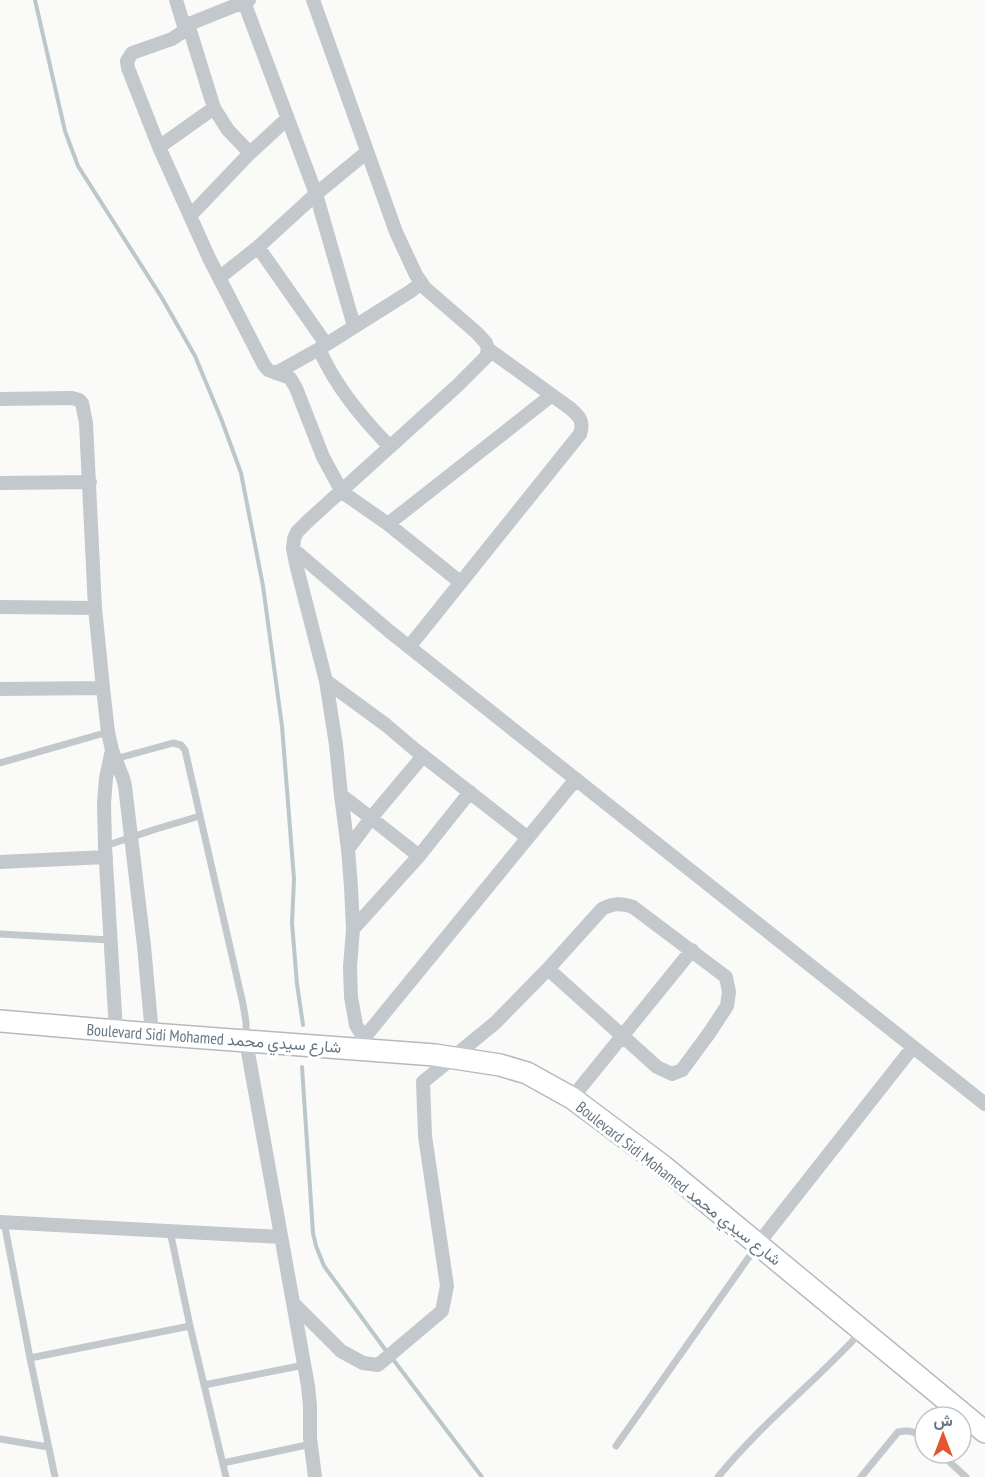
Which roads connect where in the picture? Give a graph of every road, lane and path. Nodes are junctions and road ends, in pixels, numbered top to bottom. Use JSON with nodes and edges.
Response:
{"nodes":[{"id":1,"x":176,"y":0,"type":"edge"},
{"id":2,"x":313,"y":0,"type":"edge"},
{"id":3,"x":247,"y":1,"type":"edge"},
{"id":4,"x":186,"y":25,"type":"junction"},
{"id":5,"x":214,"y":108,"type":"junction"},
{"id":6,"x":288,"y":118,"type":"junction"},
{"id":7,"x":159,"y":147,"type":"junction"},
{"id":8,"x":368,"y":152,"type":"junction"},
{"id":9,"x":250,"y":153,"type":"junction"},
{"id":10,"x":316,"y":194,"type":"junction"},
{"id":11,"x":190,"y":216,"type":"junction"},
{"id":12,"x":258,"y":247,"type":"junction"},
{"id":13,"x":219,"y":278,"type":"junction"},
{"id":14,"x":421,"y":283,"type":"junction"},
{"id":15,"x":354,"y":326,"type":"junction"},
{"id":16,"x":322,"y":346,"type":"junction"},
{"id":17,"x":488,"y":349,"type":"junction"},
{"id":18,"x":276,"y":373,"type":"junction"},
{"id":19,"x":552,"y":395,"type":"junction"},
{"id":20,"x":0,"y":399,"type":"edge"},
{"id":21,"x":390,"y":447,"type":"junction"},
{"id":22,"x":0,"y":483,"type":"edge"},
{"id":23,"x":90,"y":483,"type":"junction"},
{"id":24,"x":342,"y":492,"type":"junction"},
{"id":25,"x":388,"y":524,"type":"junction"},
{"id":26,"x":293,"y":549,"type":"junction"},
{"id":27,"x":460,"y":582,"type":"junction"},
{"id":28,"x":0,"y":607,"type":"edge"},
{"id":29,"x":96,"y":608,"type":"junction"},
{"id":30,"x":409,"y":647,"type":"junction"},
{"id":31,"x":326,"y":681,"type":"junction"},
{"id":32,"x":103,"y":688,"type":"junction"},
{"id":33,"x":0,"y":689,"type":"edge"},
{"id":34,"x":108,"y":732,"type":"junction"},
{"id":35,"x":112,"y":756,"type":"junction"},
{"id":36,"x":423,"y":756,"type":"junction"},
{"id":37,"x":0,"y":763,"type":"edge"},
{"id":38,"x":576,"y":779,"type":"junction"},
{"id":39,"x":470,"y":792,"type":"junction"},
{"id":40,"x":341,"y":795,"type":"junction"},
{"id":41,"x":200,"y":816,"type":"junction"},
{"id":42,"x":371,"y":818,"type":"junction"},
{"id":43,"x":131,"y":837,"type":"junction"},
{"id":44,"x":528,"y":838,"type":"junction"},
{"id":45,"x":348,"y":849,"type":"junction"},
{"id":46,"x":106,"y":852,"type":"junction"},
{"id":47,"x":419,"y":856,"type":"junction"},
{"id":48,"x":2,"y":860,"type":"edge"},
{"id":49,"x":353,"y":929,"type":"junction"},
{"id":50,"x":0,"y":934,"type":"edge"},
{"id":51,"x":110,"y":940,"type":"junction"},
{"id":52,"x":692,"y":950,"type":"junction"},
{"id":53,"x":549,"y":969,"type":"junction"},
{"id":54,"x":0,"y":1021,"type":"edge"},
{"id":55,"x":116,"y":1031,"type":"junction"},
{"id":56,"x":152,"y":1034,"type":"junction"},
{"id":57,"x":623,"y":1035,"type":"junction"},
{"id":58,"x":246,"y":1041,"type":"junction"},
{"id":59,"x":359,"y":1043,"type":"junction"},
{"id":60,"x":913,"y":1047,"type":"junction"},
{"id":61,"x":454,"y":1057,"type":"junction"},
{"id":62,"x":572,"y":1098,"type":"junction"},
{"id":63,"x":985,"y":1104,"type":"edge"},
{"id":64,"x":2,"y":1222,"type":"edge"},
{"id":65,"x":170,"y":1231,"type":"junction"},
{"id":66,"x":281,"y":1237,"type":"junction"},
{"id":67,"x":758,"y":1244,"type":"junction"},
{"id":68,"x":293,"y":1303,"type":"junction"},
{"id":69,"x":190,"y":1326,"type":"junction"},
{"id":70,"x":862,"y":1330,"type":"junction"},
{"id":71,"x":30,"y":1358,"type":"junction"},
{"id":72,"x":304,"y":1365,"type":"junction"},
{"id":73,"x":204,"y":1385,"type":"junction"},
{"id":74,"x":913,"y":1432,"type":"edge"},
{"id":75,"x":985,"y":1432,"type":"edge"},
{"id":76,"x":0,"y":1439,"type":"edge"},
{"id":77,"x":311,"y":1444,"type":"junction"},
{"id":78,"x":616,"y":1446,"type":"dead end"},
{"id":79,"x":48,"y":1447,"type":"junction"},
{"id":80,"x":223,"y":1463,"type":"junction"},
{"id":81,"x":953,"y":1465,"type":"edge"},
{"id":82,"x":55,"y":1477,"type":"edge"},
{"id":83,"x":226,"y":1477,"type":"edge"},
{"id":84,"x":315,"y":1477,"type":"edge"},
{"id":85,"x":718,"y":1477,"type":"edge"},
{"id":86,"x":861,"y":1477,"type":"edge"},
{"id":87,"x":966,"y":1477,"type":"edge"}],
"edges":[{"from":1,"to":4,"type":"street"},
{"from":2,"to":8,"type":"street"},
{"from":3,"to":4,"type":"street"},
{"from":3,"to":6,"type":"street"},
{"from":4,"to":5,"type":"street"},
{"from":4,"to":7,"type":"street"},
{"from":5,"to":7,"type":"street"},
{"from":5,"to":9,"type":"street"},
{"from":6,"to":9,"type":"street"},
{"from":6,"to":10,"type":"street"},
{"from":7,"to":11,"type":"street"},
{"from":8,"to":10,"type":"street"},
{"from":8,"to":14,"type":"street"},
{"from":9,"to":11,"type":"street"},
{"from":10,"to":12,"type":"street"},
{"from":10,"to":15,"type":"street"},
{"from":11,"to":13,"type":"street"},
{"from":12,"to":13,"type":"street"},
{"from":12,"to":16,"type":"street"},
{"from":13,"to":18,"type":"street"},
{"from":14,"to":15,"type":"street"},
{"from":14,"to":17,"type":"street"},
{"from":15,"to":16,"type":"street"},
{"from":16,"to":18,"type":"street"},
{"from":16,"to":21,"type":"street"},
{"from":17,"to":19,"type":"street"},
{"from":17,"to":21,"type":"street"},
{"from":18,"to":24,"type":"street"},
{"from":19,"to":25,"type":"street"},
{"from":19,"to":27,"type":"street"},
{"from":20,"to":23,"type":"street"},
{"from":21,"to":24,"type":"street"},
{"from":22,"to":23,"type":"street"},
{"from":23,"to":29,"type":"street"},
{"from":24,"to":25,"type":"street"},
{"from":24,"to":26,"type":"street"},
{"from":25,"to":27,"type":"street"},
{"from":26,"to":30,"type":"street"},
{"from":26,"to":31,"type":"street"},
{"from":27,"to":30,"type":"street"},
{"from":28,"to":29,"type":"street"},
{"from":29,"to":32,"type":"street"},
{"from":30,"to":38,"type":"street"},
{"from":31,"to":36,"type":"street"},
{"from":31,"to":40,"type":"street"},
{"from":32,"to":33,"type":"street"},
{"from":32,"to":34,"type":"street"},
{"from":34,"to":35,"type":"street"},
{"from":34,"to":37,"type":"lane"},
{"from":35,"to":41,"type":"lane"},
{"from":35,"to":43,"type":"street"},
{"from":35,"to":46,"type":"street"},
{"from":36,"to":39,"type":"street"},
{"from":36,"to":42,"type":"street"},
{"from":38,"to":44,"type":"street"},
{"from":38,"to":60,"type":"street"},
{"from":39,"to":44,"type":"street"},
{"from":39,"to":47,"type":"street"},
{"from":40,"to":42,"type":"street"},
{"from":40,"to":45,"type":"street"},
{"from":41,"to":43,"type":"lane"},
{"from":41,"to":58,"type":"lane"},
{"from":42,"to":45,"type":"street"},
{"from":42,"to":47,"type":"street"},
{"from":43,"to":46,"type":"lane"},
{"from":43,"to":56,"type":"street"},
{"from":44,"to":59,"type":"street"},
{"from":45,"to":49,"type":"street"},
{"from":46,"to":48,"type":"street"},
{"from":46,"to":51,"type":"street"},
{"from":47,"to":49,"type":"street"},
{"from":49,"to":59,"type":"street"},
{"from":50,"to":51,"type":"lane"},
{"from":51,"to":55,"type":"street"},
{"from":52,"to":53,"type":"street"},
{"from":52,"to":57,"type":"street"},
{"from":52,"to":57,"type":"street"},
{"from":53,"to":57,"type":"street"},
{"from":53,"to":61,"type":"street"},
{"from":54,"to":55,"type":"main road","name":"Boulevard Sidi Mohamed شارع سيدي محمد"},
{"from":55,"to":56,"type":"main road","name":"Boulevard Sidi Mohamed شارع سيدي محمد"},
{"from":56,"to":58,"type":"main road","name":"Boulevard Sidi Mohamed شارع سيدي محمد"},
{"from":57,"to":62,"type":"street"},
{"from":58,"to":59,"type":"main road","name":"Boulevard Sidi Mohamed شارع سيدي محمد"},
{"from":58,"to":66,"type":"street"},
{"from":59,"to":61,"type":"main road","name":"Boulevard Sidi Mohamed شارع سيدي محمد"},
{"from":60,"to":63,"type":"street"},
{"from":60,"to":67,"type":"street"},
{"from":61,"to":62,"type":"main road","name":"Boulevard Sidi Mohamed شارع سيدي محمد"},
{"from":61,"to":68,"type":"street"},
{"from":62,"to":67,"type":"main road","name":"Boulevard Sidi Mohamed شارع سيدي محمد"},
{"from":64,"to":65,"type":"street"},
{"from":64,"to":71,"type":"lane"},
{"from":65,"to":66,"type":"street"},
{"from":65,"to":69,"type":"lane"},
{"from":66,"to":68,"type":"street"},
{"from":67,"to":70,"type":"main road","name":"Boulevard Sidi Mohamed شارع سيدي محمد"},
{"from":67,"to":78,"type":"lane"},
{"from":68,"to":72,"type":"street"},
{"from":69,"to":71,"type":"lane"},
{"from":69,"to":73,"type":"lane"},
{"from":70,"to":75,"type":"main road","name":"Boulevard Sidi Mohamed شارع سيدي محمد"},
{"from":70,"to":85,"type":"lane"},
{"from":71,"to":79,"type":"lane"},
{"from":72,"to":73,"type":"lane"},
{"from":72,"to":77,"type":"street"},
{"from":73,"to":80,"type":"lane"},
{"from":74,"to":86,"type":"lane"},
{"from":76,"to":79,"type":"lane"},
{"from":77,"to":80,"type":"lane"},
{"from":77,"to":84,"type":"street"},
{"from":79,"to":82,"type":"lane"},
{"from":80,"to":83,"type":"lane"},
{"from":81,"to":87,"type":"lane"}]}
